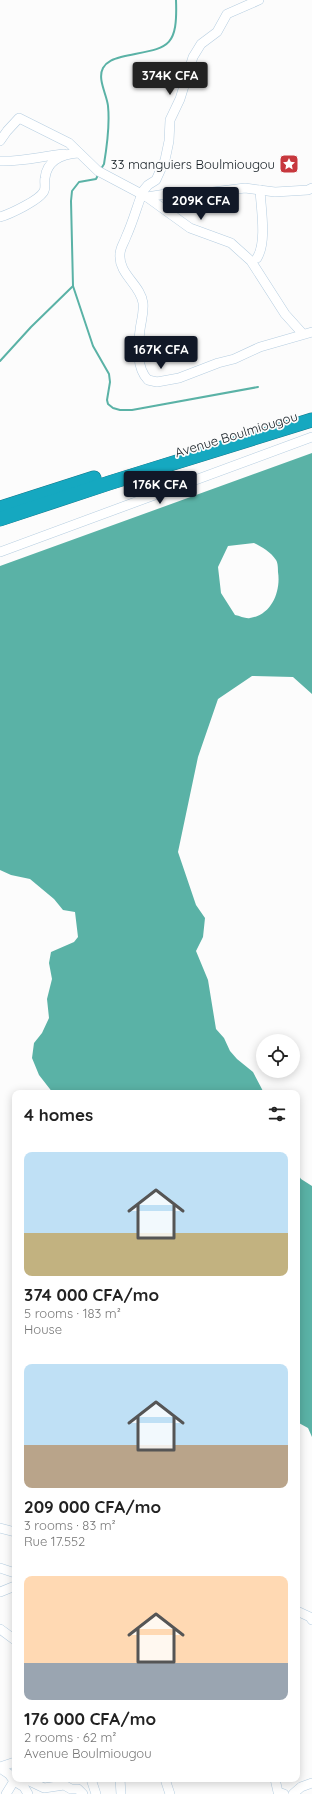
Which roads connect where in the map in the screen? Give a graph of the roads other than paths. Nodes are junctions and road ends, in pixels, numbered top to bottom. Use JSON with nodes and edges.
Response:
{"nodes":[{"id":1,"x":259,"y":0,"type":"edge"},
{"id":2,"x":0,"y":141,"type":"edge"},
{"id":3,"x":78,"y":153,"type":"junction"},
{"id":4,"x":65,"y":154,"type":"junction"},
{"id":5,"x":0,"y":161,"type":"edge"},
{"id":6,"x":312,"y":188,"type":"edge"},
{"id":7,"x":260,"y":190,"type":"junction"},
{"id":8,"x":145,"y":196,"type":"junction"},
{"id":9,"x":0,"y":217,"type":"edge"},
{"id":10,"x":255,"y":263,"type":"junction"},
{"id":11,"x":307,"y":333,"type":"edge"},
{"id":12,"x":312,"y":411,"type":"edge"},
{"id":13,"x":312,"y":420,"type":"edge"},
{"id":14,"x":312,"y":437,"type":"edge"},
{"id":15,"x":0,"y":508,"type":"edge"},
{"id":16,"x":0,"y":519,"type":"edge"},
{"id":17,"x":0,"y":552,"type":"edge"},
{"id":18,"x":0,"y":1528,"type":"edge"},
{"id":19,"x":12,"y":1531,"type":"edge"},
{"id":20,"x":0,"y":1568,"type":"edge"},
{"id":21,"x":12,"y":1572,"type":"edge"},
{"id":22,"x":12,"y":1587,"type":"edge"},
{"id":23,"x":0,"y":1592,"type":"edge"},
{"id":24,"x":300,"y":1612,"type":"edge"},
{"id":25,"x":312,"y":1620,"type":"edge"},
{"id":26,"x":0,"y":1629,"type":"edge"},
{"id":27,"x":12,"y":1638,"type":"edge"},
{"id":28,"x":12,"y":1764,"type":"edge"},
{"id":29,"x":0,"y":1768,"type":"edge"},
{"id":30,"x":31,"y":1782,"type":"edge"},
{"id":31,"x":56,"y":1782,"type":"edge"},
{"id":32,"x":92,"y":1782,"type":"edge"},
{"id":33,"x":120,"y":1782,"type":"edge"},
{"id":34,"x":166,"y":1782,"type":"edge"},
{"id":35,"x":276,"y":1782,"type":"edge"},
{"id":36,"x":312,"y":1783,"type":"edge"},
{"id":37,"x":12,"y":1785,"type":"edge"},
{"id":38,"x":169,"y":1793,"type":"edge"},
{"id":39,"x":28,"y":1794,"type":"edge"},
{"id":40,"x":83,"y":1794,"type":"edge"},
{"id":41,"x":96,"y":1794,"type":"edge"},
{"id":42,"x":121,"y":1794,"type":"edge"},
{"id":43,"x":284,"y":1794,"type":"edge"},
{"id":44,"x":293,"y":1794,"type":"edge"}],
"edges":[{"from":1,"to":8,"type":"street"},
{"from":2,"to":3,"type":"street"},
{"from":3,"to":4,"type":"street"},
{"from":3,"to":8,"type":"street"},
{"from":4,"to":5,"type":"street"},
{"from":4,"to":9,"type":"street"},
{"from":6,"to":7,"type":"street"},
{"from":7,"to":8,"type":"street"},
{"from":7,"to":10,"type":"street"},
{"from":8,"to":10,"type":"street"},
{"from":8,"to":11,"type":"street"},
{"from":10,"to":11,"type":"street"},
{"from":12,"to":15,"type":"highway","name":"Avenue Boulmiougou"},
{"from":13,"to":16,"type":"highway","name":"Avenue Boulmiougou"},
{"from":14,"to":17,"type":"street"},
{"from":18,"to":19,"type":"street"},
{"from":20,"to":21,"type":"street"},
{"from":22,"to":23,"type":"street"},
{"from":24,"to":25,"type":"street"},
{"from":26,"to":27,"type":"street"},
{"from":28,"to":29,"type":"street"},
{"from":29,"to":37,"type":"street"},
{"from":30,"to":31,"type":"street"},
{"from":31,"to":40,"type":"street"},
{"from":32,"to":41,"type":"street"},
{"from":33,"to":42,"type":"street"},
{"from":34,"to":38,"type":"street"},
{"from":35,"to":43,"type":"street"},
{"from":36,"to":44,"type":"street"},
{"from":37,"to":39,"type":"street"}]}
